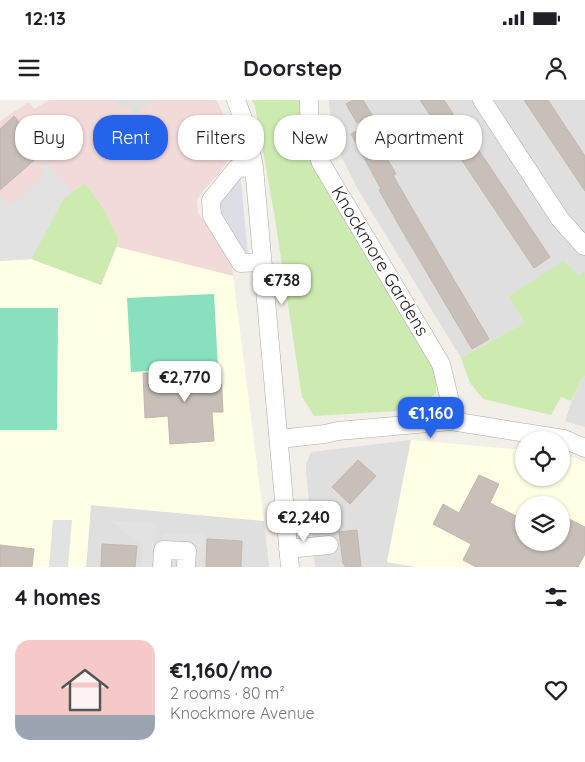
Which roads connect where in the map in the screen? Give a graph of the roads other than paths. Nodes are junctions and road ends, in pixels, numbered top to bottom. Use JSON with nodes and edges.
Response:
{"nodes":[{"id":1,"x":236,"y":100,"type":"edge"},
{"id":2,"x":309,"y":100,"type":"edge"},
{"id":3,"x":482,"y":100,"type":"edge"},
{"id":4,"x":254,"y":166,"type":"junction"},
{"id":5,"x":584,"y":246,"type":"dead end"},
{"id":6,"x":262,"y":262,"type":"junction"},
{"id":7,"x":451,"y":421,"type":"junction"},
{"id":8,"x":278,"y":439,"type":"junction"},
{"id":9,"x":585,"y":448,"type":"edge"},
{"id":10,"x":329,"y":545,"type":"dead end"},
{"id":11,"x":288,"y":548,"type":"junction"},
{"id":12,"x":162,"y":567,"type":"edge"},
{"id":13,"x":186,"y":567,"type":"edge"},
{"id":14,"x":290,"y":567,"type":"edge"}],
"edges":[{"from":1,"to":4,"type":"street"},
{"from":2,"to":7,"type":"street","name":"Knockmore Gardens"},
{"from":3,"to":5,"type":"street"},
{"from":4,"to":6,"type":"street"},
{"from":4,"to":6,"type":"street"},
{"from":6,"to":8,"type":"street"},
{"from":7,"to":8,"type":"street"},
{"from":7,"to":9,"type":"street"},
{"from":8,"to":11,"type":"street"},
{"from":10,"to":11,"type":"street"},
{"from":11,"to":14,"type":"street"},
{"from":12,"to":13,"type":"street"}]}
